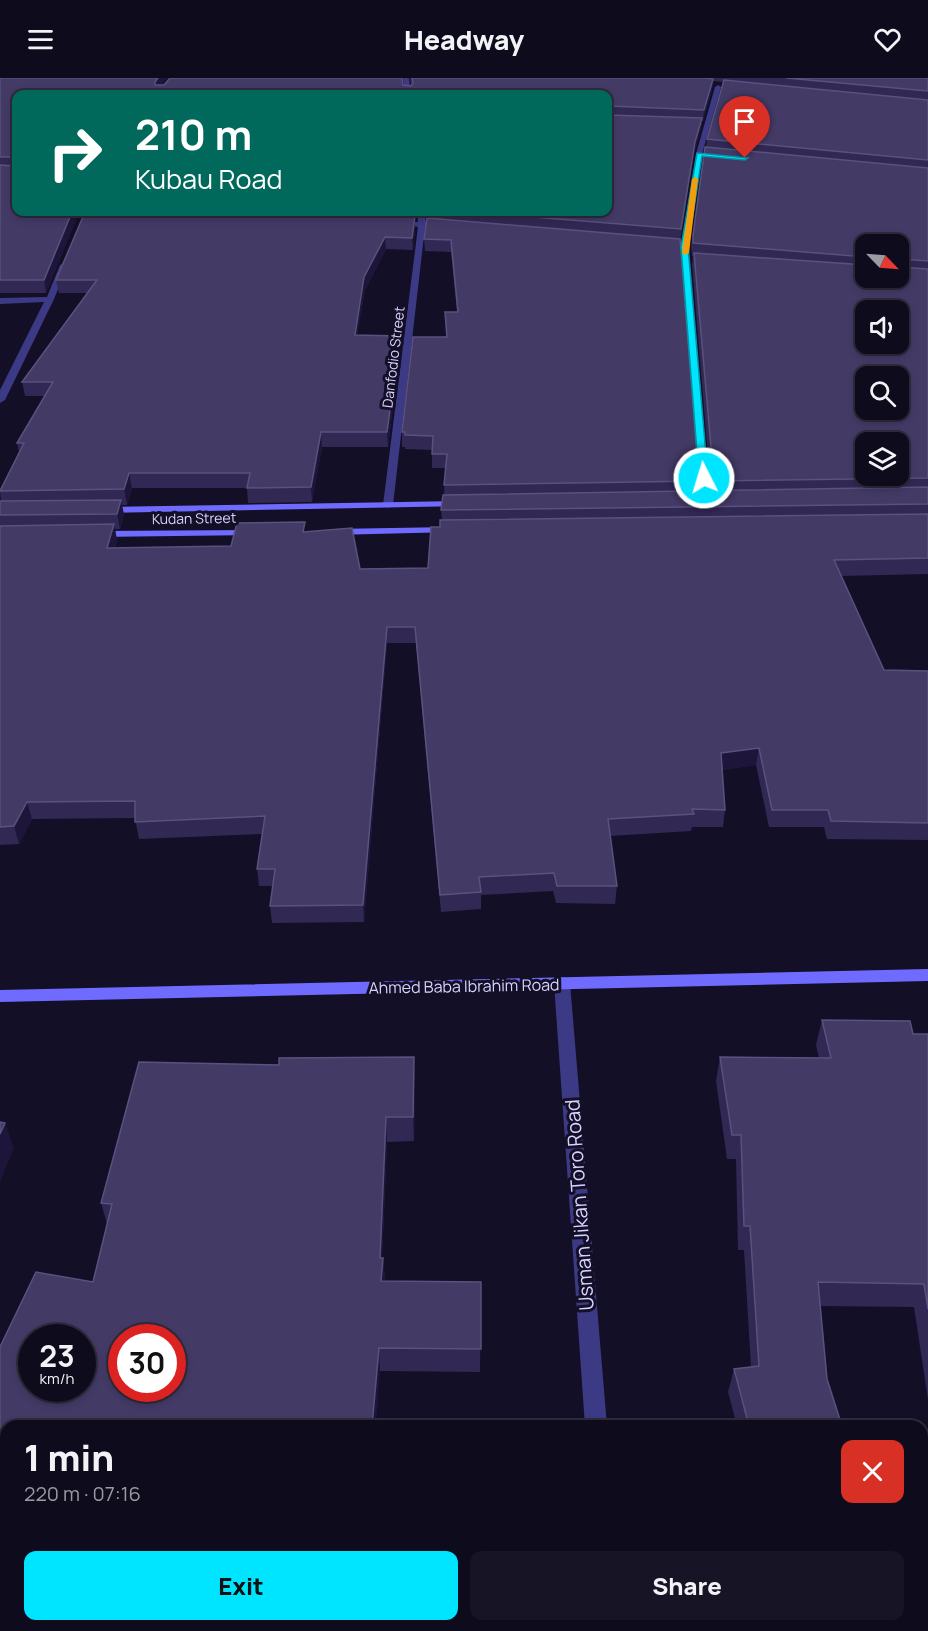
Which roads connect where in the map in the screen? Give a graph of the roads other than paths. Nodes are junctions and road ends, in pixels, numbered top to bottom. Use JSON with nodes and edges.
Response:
{"nodes":[{"id":1,"x":706,"y":86,"type":"edge"},
{"id":2,"x":718,"y":87,"type":"junction"},
{"id":3,"x":730,"y":88,"type":"edge"},
{"id":4,"x":696,"y":124,"type":"edge"},
{"id":5,"x":708,"y":125,"type":"junction"},
{"id":6,"x":699,"y":154,"type":"junction"},
{"id":7,"x":710,"y":155,"type":"edge"},
{"id":8,"x":421,"y":216,"type":"edge"},
{"id":9,"x":387,"y":222,"type":"edge"},
{"id":10,"x":422,"y":224,"type":"junction"},
{"id":11,"x":458,"y":227,"type":"edge"},
{"id":12,"x":673,"y":246,"type":"edge"},
{"id":13,"x":685,"y":247,"type":"junction"},
{"id":14,"x":68,"y":255,"type":"edge"},
{"id":15,"x":685,"y":260,"type":"junction"},
{"id":16,"x":697,"y":261,"type":"edge"},
{"id":17,"x":50,"y":299,"type":"junction"},
{"id":18,"x":0,"y":302,"type":"edge"},
{"id":19,"x":0,"y":400,"type":"edge"},
{"id":20,"x":705,"y":500,"type":"edge"},
{"id":21,"x":471,"y":504,"type":"edge"},
{"id":22,"x":388,"y":505,"type":"junction"},
{"id":23,"x":94,"y":510,"type":"edge"},
{"id":24,"x":464,"y":530,"type":"edge"},
{"id":25,"x":321,"y":532,"type":"edge"},
{"id":26,"x":262,"y":533,"type":"edge"},
{"id":27,"x":83,"y":535,"type":"edge"},
{"id":28,"x":928,"y":975,"type":"edge"},
{"id":29,"x":562,"y":983,"type":"junction"},
{"id":30,"x":0,"y":996,"type":"edge"},
{"id":31,"x":596,"y":1420,"type":"edge"}],
"edges":[{"from":1,"to":2,"type":"street"},
{"from":2,"to":3,"type":"street"},
{"from":2,"to":5,"type":"street"},
{"from":4,"to":5,"type":"street"},
{"from":5,"to":6,"type":"street"},
{"from":6,"to":7,"type":"street"},
{"from":6,"to":13,"type":"street"},
{"from":8,"to":10,"type":"street","name":"Danfodio Street"},
{"from":9,"to":10,"type":"street"},
{"from":10,"to":11,"type":"street"},
{"from":10,"to":22,"type":"street","name":"Danfodio Street"},
{"from":12,"to":13,"type":"street"},
{"from":13,"to":15,"type":"street"},
{"from":14,"to":17,"type":"street"},
{"from":15,"to":16,"type":"street"},
{"from":15,"to":20,"type":"street"},
{"from":17,"to":18,"type":"street"},
{"from":17,"to":19,"type":"street"},
{"from":21,"to":22,"type":"street"},
{"from":22,"to":23,"type":"street"},
{"from":24,"to":25,"type":"street"},
{"from":26,"to":27,"type":"street","name":"Kudan Street"},
{"from":28,"to":29,"type":"street","name":"Ahmed Baba Ibrahim Road"},
{"from":29,"to":30,"type":"street","name":"Ahmed Baba Ibrahim Road"},
{"from":29,"to":31,"type":"street","name":"Usman Jikan Toro Road"}]}
